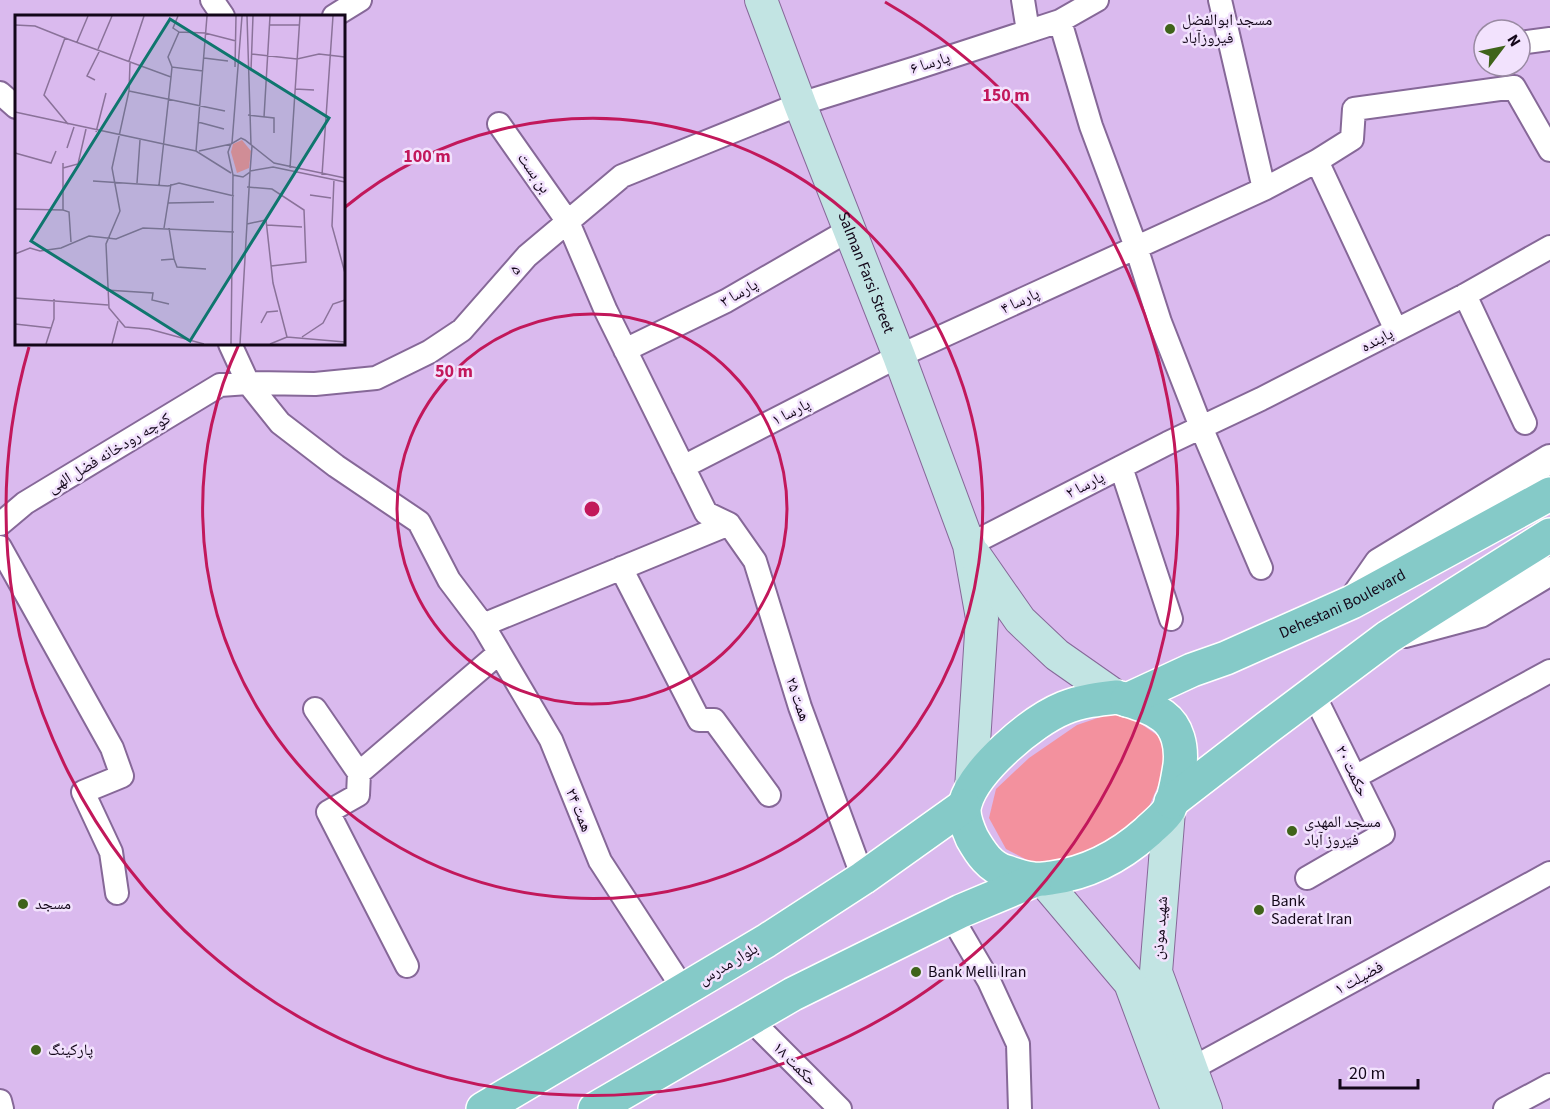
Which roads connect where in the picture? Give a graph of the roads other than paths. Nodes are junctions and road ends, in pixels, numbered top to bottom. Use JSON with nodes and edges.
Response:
{"nodes":[{"id":1,"x":212,"y":0,"type":"edge"},
{"id":2,"x":360,"y":0,"type":"edge"},
{"id":3,"x":761,"y":0,"type":"edge"},
{"id":4,"x":1023,"y":0,"type":"edge"},
{"id":5,"x":1097,"y":0,"type":"edge"},
{"id":6,"x":1220,"y":0,"type":"edge"},
{"id":7,"x":222,"y":15,"type":"edge"},
{"id":8,"x":336,"y":15,"type":"edge"},
{"id":9,"x":1060,"y":21,"type":"junction"},
{"id":10,"x":1028,"y":31,"type":"junction"},
{"id":11,"x":1550,"y":39,"type":"edge"},
{"id":12,"x":1532,"y":41,"type":"edge"},
{"id":13,"x":1509,"y":78,"type":"edge"},
{"id":14,"x":1514,"y":78,"type":"edge"},
{"id":15,"x":0,"y":93,"type":"edge"},
{"id":16,"x":800,"y":104,"type":"junction"},
{"id":17,"x":15,"y":106,"type":"edge"},
{"id":18,"x":499,"y":124,"type":"dead end"},
{"id":19,"x":1550,"y":150,"type":"edge"},
{"id":20,"x":1317,"y":161,"type":"junction"},
{"id":21,"x":1264,"y":189,"type":"junction"},
{"id":22,"x":568,"y":222,"type":"junction"},
{"id":23,"x":849,"y":230,"type":"junction"},
{"id":24,"x":1138,"y":246,"type":"junction"},
{"id":25,"x":1550,"y":247,"type":"edge"},
{"id":26,"x":1465,"y":295,"type":"junction"},
{"id":27,"x":1396,"y":330,"type":"junction"},
{"id":28,"x":230,"y":345,"type":"edge"},
{"id":29,"x":625,"y":350,"type":"junction"},
{"id":30,"x":899,"y":356,"type":"junction"},
{"id":31,"x":248,"y":383,"type":"junction"},
{"id":32,"x":220,"y":385,"type":"joint"},
{"id":33,"x":1525,"y":423,"type":"dead end"},
{"id":34,"x":1201,"y":427,"type":"junction"},
{"id":35,"x":1550,"y":459,"type":"edge"},
{"id":36,"x":683,"y":467,"type":"junction"},
{"id":37,"x":1121,"y":467,"type":"junction"},
{"id":38,"x":1550,"y":494,"type":"edge"},
{"id":39,"x":0,"y":524,"type":"edge"},
{"id":40,"x":729,"y":524,"type":"junction"},
{"id":41,"x":1550,"y":535,"type":"edge"},
{"id":42,"x":969,"y":545,"type":"junction"},
{"id":43,"x":0,"y":547,"type":"edge"},
{"id":44,"x":621,"y":568,"type":"junction"},
{"id":45,"x":1261,"y":568,"type":"dead end"},
{"id":46,"x":1550,"y":571,"type":"edge"},
{"id":47,"x":1352,"y":602,"type":"junction"},
{"id":48,"x":1171,"y":619,"type":"dead end"},
{"id":49,"x":483,"y":625,"type":"junction"},
{"id":50,"x":1388,"y":637,"type":"junction"},
{"id":51,"x":499,"y":653,"type":"junction"},
{"id":52,"x":1550,"y":671,"type":"edge"},
{"id":53,"x":1313,"y":693,"type":"junction"},
{"id":54,"x":1122,"y":699,"type":"junction"},
{"id":55,"x":315,"y":709,"type":"dead end"},
{"id":56,"x":359,"y":773,"type":"junction"},
{"id":57,"x":1354,"y":777,"type":"junction"},
{"id":58,"x":769,"y":795,"type":"dead end"},
{"id":59,"x":967,"y":797,"type":"junction"},
{"id":60,"x":1170,"y":806,"type":"junction"},
{"id":61,"x":1550,"y":873,"type":"edge"},
{"id":62,"x":863,"y":878,"type":"junction"},
{"id":63,"x":1307,"y":878,"type":"dead end"},
{"id":64,"x":1039,"y":879,"type":"junction"},
{"id":65,"x":117,"y":893,"type":"dead end"},
{"id":66,"x":951,"y":916,"type":"junction"},
{"id":67,"x":407,"y":966,"type":"dead end"},
{"id":68,"x":684,"y":990,"type":"junction"},
{"id":69,"x":750,"y":1019,"type":"junction"},
{"id":70,"x":1178,"y":1073,"type":"junction"},
{"id":71,"x":1550,"y":1085,"type":"edge"},
{"id":72,"x":0,"y":1101,"type":"edge"},
{"id":73,"x":2,"y":1109,"type":"edge"},
{"id":74,"x":483,"y":1109,"type":"edge"},
{"id":75,"x":596,"y":1109,"type":"edge"},
{"id":76,"x":840,"y":1109,"type":"edge"},
{"id":77,"x":1020,"y":1109,"type":"edge"},
{"id":78,"x":1177,"y":1109,"type":"edge"},
{"id":79,"x":1206,"y":1109,"type":"edge"},
{"id":80,"x":1505,"y":1109,"type":"edge"}],
"edges":[{"from":1,"to":7,"type":"street"},
{"from":2,"to":8,"type":"street"},
{"from":3,"to":16,"type":"main road","name":"Salman Farsi Street"},
{"from":4,"to":10,"type":"street"},
{"from":5,"to":9,"type":"street","name":"پارسا ۶"},
{"from":6,"to":21,"type":"street"},
{"from":9,"to":10,"type":"street","name":"پارسا ۶"},
{"from":9,"to":24,"type":"street"},
{"from":10,"to":16,"type":"street","name":"پارسا ۶"},
{"from":11,"to":12,"type":"street"},
{"from":13,"to":20,"type":"street","name":"پارسا ۴"},
{"from":14,"to":19,"type":"street"},
{"from":15,"to":17,"type":"street"},
{"from":16,"to":22,"type":"street","name":"۵"},
{"from":16,"to":23,"type":"main road","name":"Salman Farsi Street"},
{"from":18,"to":22,"type":"street","name":"بن بست"},
{"from":20,"to":21,"type":"street","name":"پارسا ۴"},
{"from":20,"to":27,"type":"street"},
{"from":21,"to":24,"type":"street","name":"پارسا ۴"},
{"from":22,"to":29,"type":"street","name":"بن بست"},
{"from":22,"to":31,"type":"street","name":"۵"},
{"from":23,"to":29,"type":"street","name":"پارسا ۳"},
{"from":23,"to":30,"type":"main road","name":"Salman Farsi Street"},
{"from":24,"to":30,"type":"street","name":"پارسا ۴"},
{"from":24,"to":34,"type":"street"},
{"from":25,"to":26,"type":"street","name":"پاینده"},
{"from":26,"to":27,"type":"street","name":"پاینده"},
{"from":26,"to":33,"type":"street"},
{"from":27,"to":34,"type":"street","name":"پاینده"},
{"from":28,"to":31,"type":"street","name":"همت ۲۴"},
{"from":29,"to":36,"type":"street","name":"بن بست"},
{"from":30,"to":36,"type":"street","name":"پارسا ۱"},
{"from":30,"to":42,"type":"main road","name":"Salman Farsi Street"},
{"from":31,"to":32,"type":"street","name":"۵"},
{"from":31,"to":49,"type":"street","name":"همت ۲۴"},
{"from":32,"to":39,"type":"street","name":"کوچه رودخانه فضل الهی"},
{"from":34,"to":37,"type":"street","name":"پارسا ۲"},
{"from":34,"to":45,"type":"street"},
{"from":35,"to":47,"type":"street"},
{"from":36,"to":40,"type":"street","name":"بن بست"},
{"from":37,"to":42,"type":"street","name":"پارسا ۲"},
{"from":37,"to":48,"type":"street"},
{"from":38,"to":47,"type":"main road","name":"Dehestani Boulevard"},
{"from":40,"to":44,"type":"street"},
{"from":40,"to":62,"type":"street","name":"همت ۲۵"},
{"from":41,"to":50,"type":"main road"},
{"from":42,"to":54,"type":"main road","name":"Salman Farsi Street"},
{"from":42,"to":59,"type":"main road","name":"Salman Farsi Street"},
{"from":43,"to":65,"type":"street"},
{"from":44,"to":49,"type":"street"},
{"from":44,"to":58,"type":"street"},
{"from":46,"to":50,"type":"street"},
{"from":47,"to":54,"type":"main road","name":"Dehestani Boulevard"},
{"from":49,"to":51,"type":"street","name":"همت ۲۴"},
{"from":50,"to":53,"type":"main road"},
{"from":51,"to":56,"type":"street"},
{"from":51,"to":68,"type":"street","name":"همت ۲۴"},
{"from":52,"to":57,"type":"street"},
{"from":53,"to":57,"type":"street","name":"حکمت ۲۰"},
{"from":53,"to":60,"type":"main road"},
{"from":54,"to":59,"type":"main road"},
{"from":54,"to":60,"type":"main road"},
{"from":55,"to":56,"type":"street"},
{"from":56,"to":67,"type":"street"},
{"from":57,"to":63,"type":"street","name":"حکمت ۲۰"},
{"from":59,"to":62,"type":"main road","name":"بلوار مدرس"},
{"from":59,"to":64,"type":"main road"},
{"from":60,"to":64,"type":"main road"},
{"from":60,"to":70,"type":"main road","name":"شهید موذن"},
{"from":61,"to":70,"type":"street","name":"فضیلت ۱"},
{"from":62,"to":68,"type":"main road","name":"بلوار مدرس"},
{"from":64,"to":66,"type":"main road"},
{"from":64,"to":70,"type":"main road","name":"شهید موذن"},
{"from":66,"to":69,"type":"main road"},
{"from":66,"to":77,"type":"street"},
{"from":68,"to":74,"type":"main road","name":"بلوار مدرس"},
{"from":69,"to":75,"type":"main road"},
{"from":69,"to":76,"type":"street","name":"حکمت ۱۸"},
{"from":70,"to":78,"type":"main road","name":"شهید موذن"},
{"from":70,"to":79,"type":"main road","name":"شهید موذن"},
{"from":71,"to":80,"type":"street"},
{"from":72,"to":73,"type":"street"}]}
